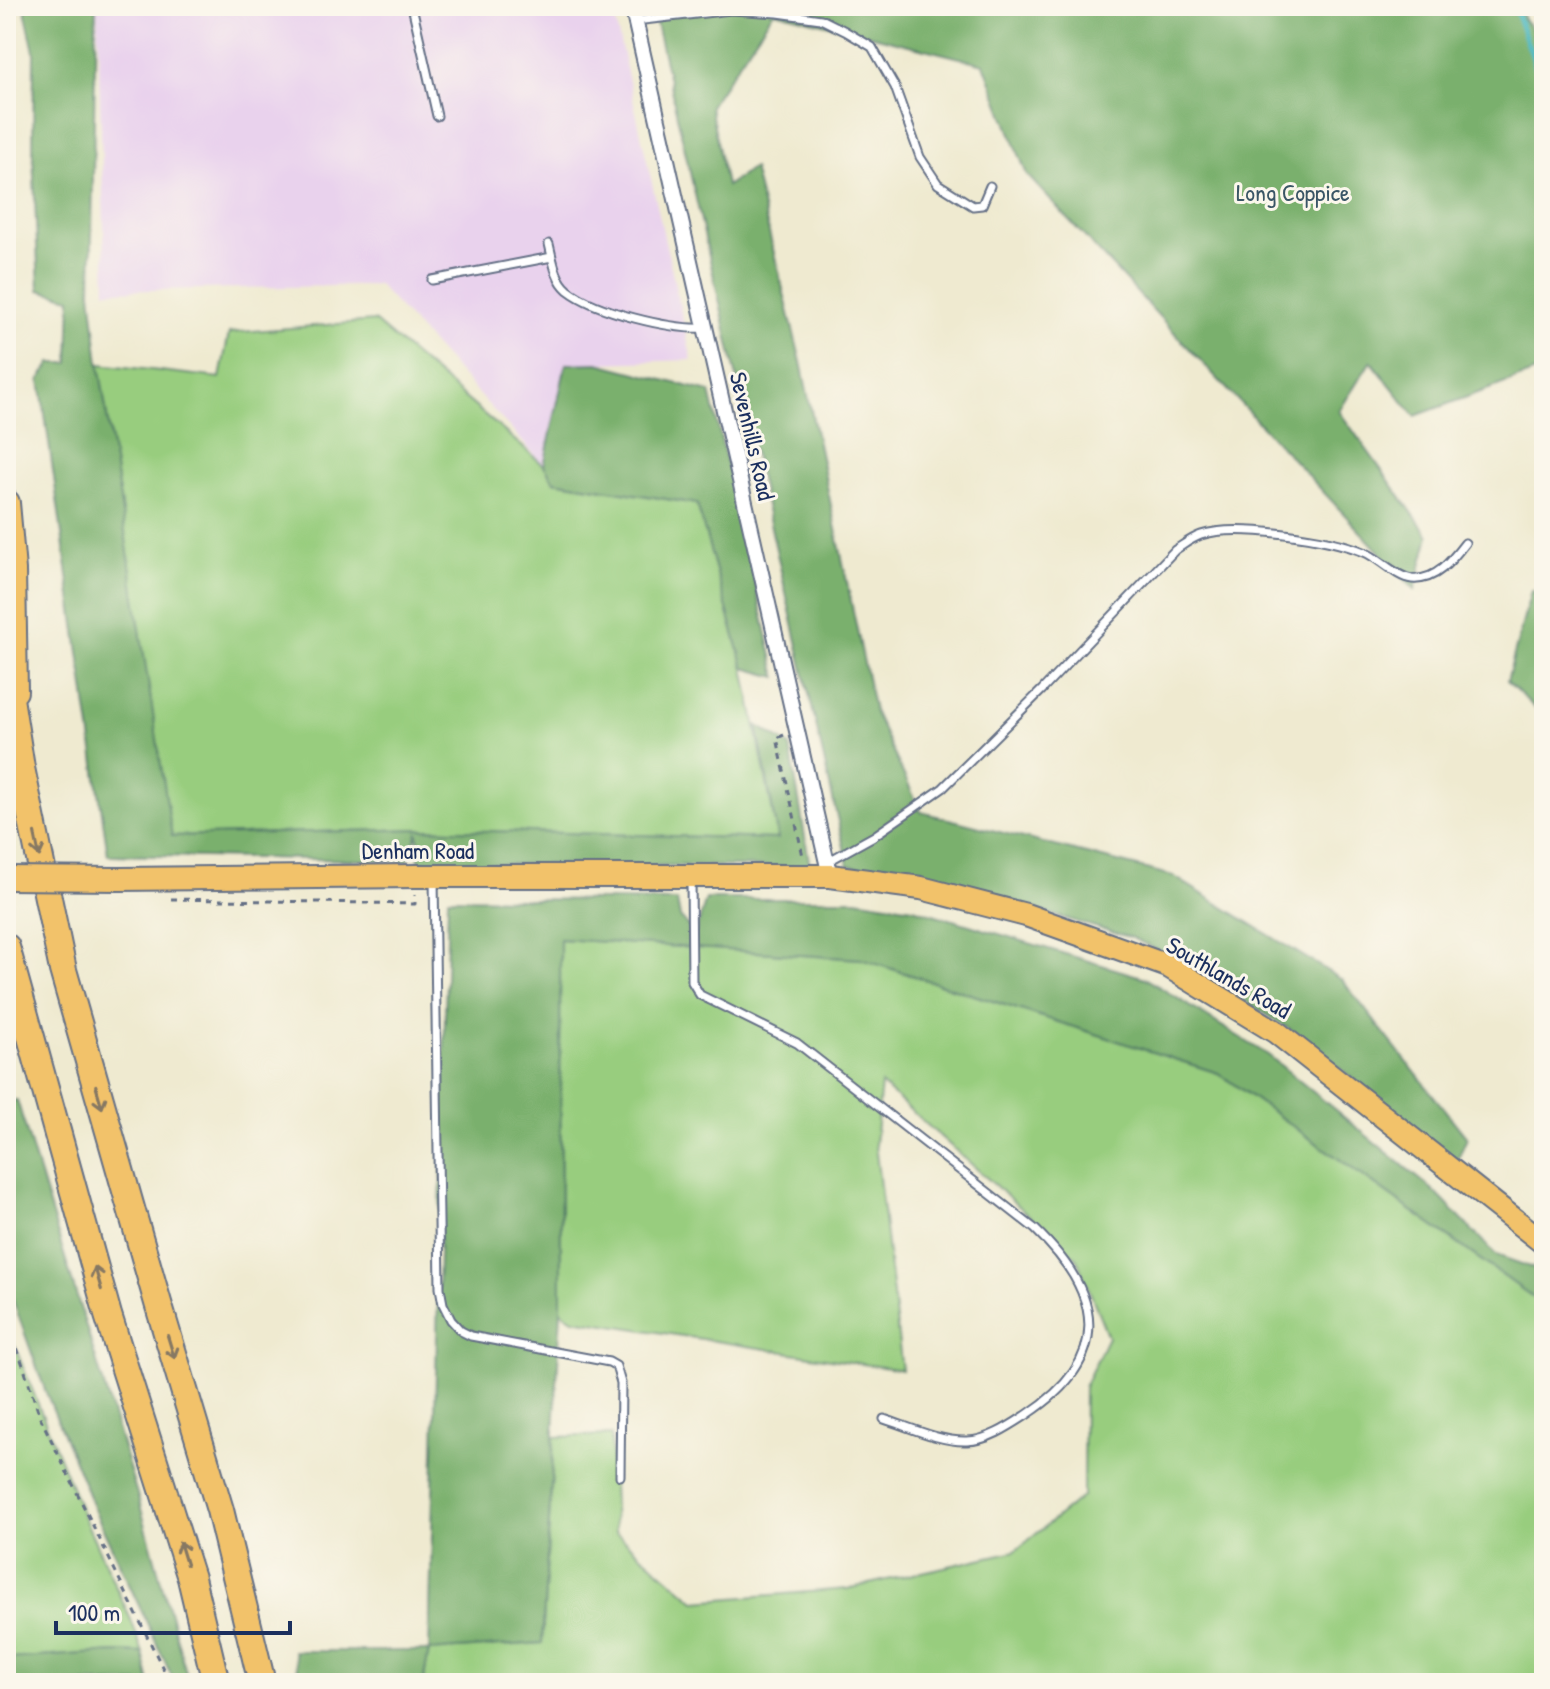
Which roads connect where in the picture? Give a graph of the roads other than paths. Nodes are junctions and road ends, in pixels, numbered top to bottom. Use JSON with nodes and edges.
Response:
{"nodes":[{"id":1,"x":412,"y":6,"type":"edge"},
{"id":2,"x":634,"y":13,"type":"edge"},
{"id":3,"x":437,"y":116,"type":"dead end"},
{"id":4,"x":990,"y":186,"type":"dead end"},
{"id":5,"x":549,"y":244,"type":"dead end"},
{"id":6,"x":552,"y":257,"type":"junction"},
{"id":7,"x":432,"y":280,"type":"dead end"},
{"id":8,"x":706,"y":328,"type":"junction"},
{"id":9,"x":6,"y":503,"type":"edge"},
{"id":10,"x":1465,"y":543,"type":"dead end"},
{"id":11,"x":6,"y":673,"type":"edge"},
{"id":12,"x":15,"y":734,"type":"junction"},
{"id":13,"x":828,"y":869,"type":"junction"},
{"id":14,"x":434,"y":876,"type":"junction"},
{"id":15,"x":691,"y":877,"type":"junction"},
{"id":16,"x":6,"y":878,"type":"edge"},
{"id":17,"x":6,"y":947,"type":"edge"},
{"id":18,"x":1544,"y":1243,"type":"edge"},
{"id":19,"x":884,"y":1419,"type":"dead end"},
{"id":20,"x":620,"y":1476,"type":"dead end"},
{"id":21,"x":216,"y":1683,"type":"edge"},
{"id":22,"x":262,"y":1683,"type":"edge"}],
"edges":[{"from":1,"to":3,"type":"lane"},
{"from":2,"to":4,"type":"lane"},
{"from":2,"to":8,"type":"street","name":"Sevenhills Road"},
{"from":5,"to":6,"type":"lane"},
{"from":6,"to":7,"type":"lane"},
{"from":6,"to":8,"type":"lane"},
{"from":8,"to":13,"type":"street","name":"Sevenhills Road"},
{"from":9,"to":12,"type":"highway"},
{"from":10,"to":13,"type":"lane"},
{"from":11,"to":12,"type":"highway"},
{"from":12,"to":22,"type":"highway","one_way":true},
{"from":13,"to":15,"type":"main road","name":"Denham Road"},
{"from":13,"to":18,"type":"main road","name":"Southlands Road"},
{"from":14,"to":15,"type":"main road","name":"Denham Road"},
{"from":14,"to":16,"type":"main road","name":"Denham Road","bridge":true},
{"from":14,"to":20,"type":"lane"},
{"from":15,"to":19,"type":"lane"},
{"from":21,"to":17,"type":"highway","one_way":true}]}
